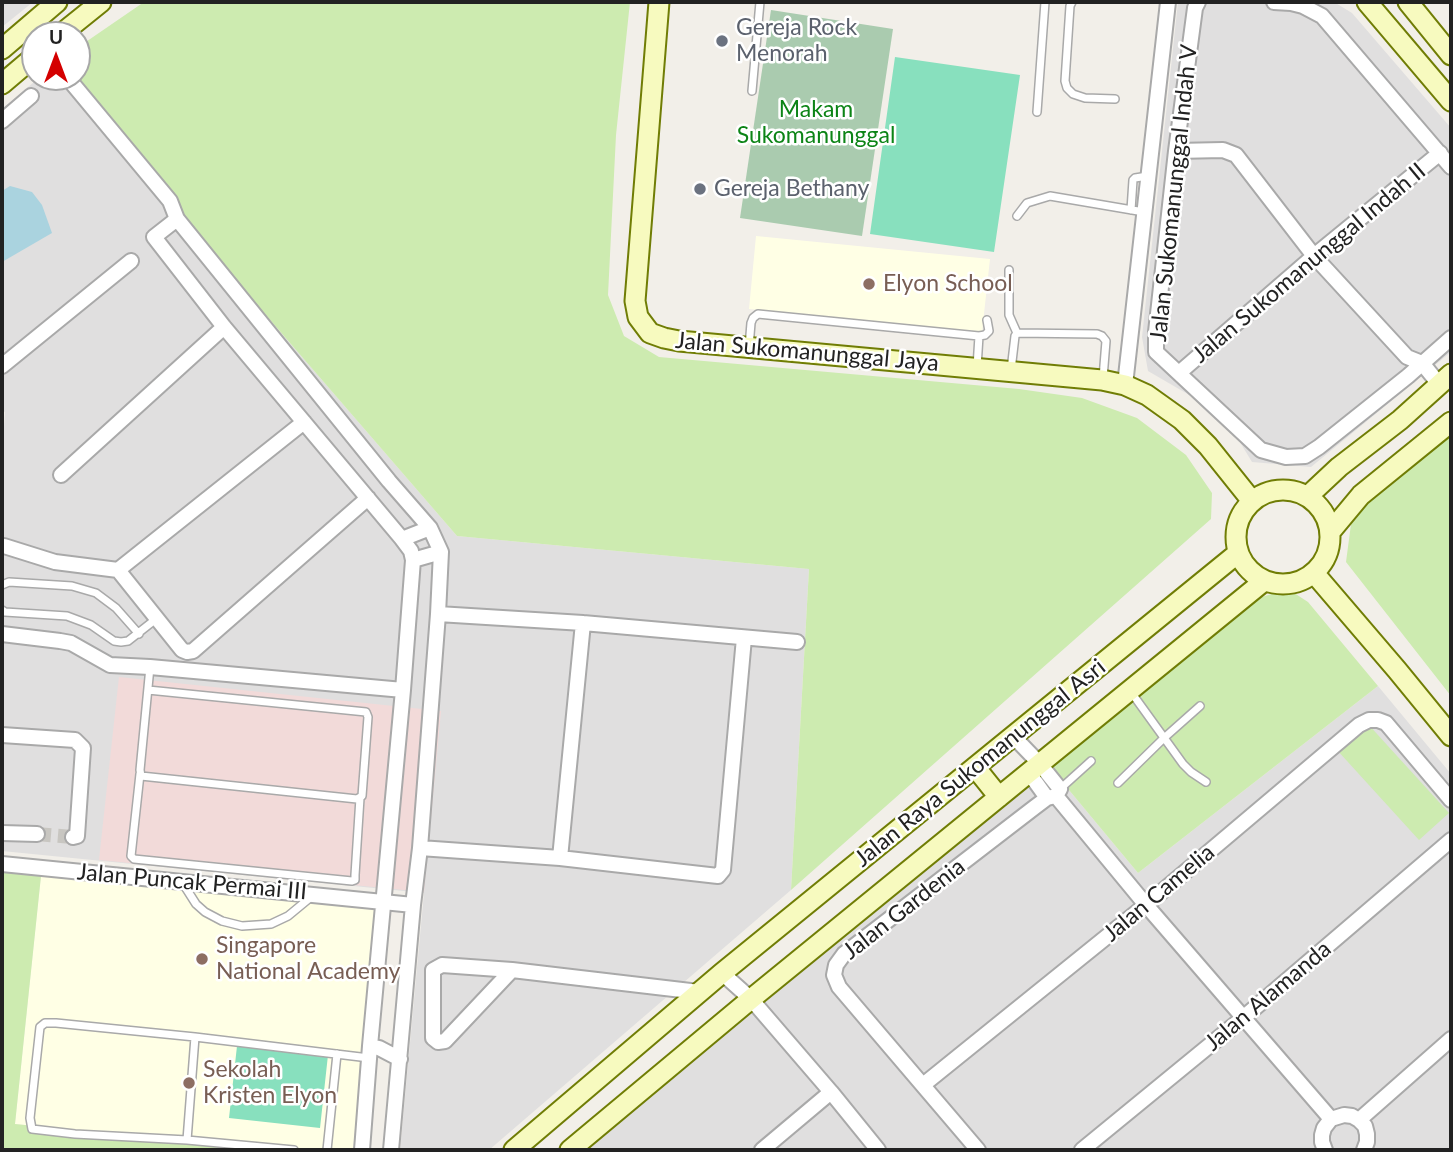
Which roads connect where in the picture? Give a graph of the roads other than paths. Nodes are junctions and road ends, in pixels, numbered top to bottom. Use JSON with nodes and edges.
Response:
{"nodes":[{"id":1,"x":57,"y":2,"type":"edge"},
{"id":2,"x":101,"y":2,"type":"edge"},
{"id":3,"x":659,"y":2,"type":"edge"},
{"id":4,"x":760,"y":2,"type":"edge"},
{"id":5,"x":1045,"y":2,"type":"edge"},
{"id":6,"x":1072,"y":2,"type":"edge"},
{"id":7,"x":1168,"y":2,"type":"edge"},
{"id":8,"x":1198,"y":2,"type":"edge"},
{"id":9,"x":1275,"y":2,"type":"edge"},
{"id":10,"x":1367,"y":2,"type":"edge"},
{"id":11,"x":1408,"y":2,"type":"edge"},
{"id":12,"x":41,"y":21,"type":"edge"},
{"id":13,"x":77,"y":21,"type":"edge"},
{"id":14,"x":21,"y":38,"type":"edge"},
{"id":15,"x":3,"y":46,"type":"edge"},
{"id":16,"x":1451,"y":55,"type":"edge"},
{"id":17,"x":21,"y":68,"type":"edge"},
{"id":18,"x":2,"y":84,"type":"edge"},
{"id":19,"x":79,"y":91,"type":"edge"},
{"id":20,"x":752,"y":91,"type":"dead end"},
{"id":21,"x":31,"y":96,"type":"dead end"},
{"id":22,"x":1115,"y":100,"type":"dead end"},
{"id":23,"x":1451,"y":101,"type":"edge"},
{"id":24,"x":1037,"y":112,"type":"dead end"},
{"id":25,"x":2,"y":121,"type":"edge"},
{"id":26,"x":1175,"y":151,"type":"junction"},
{"id":27,"x":1440,"y":153,"type":"junction"},
{"id":28,"x":1451,"y":167,"type":"edge"},
{"id":29,"x":1138,"y":211,"type":"junction"},
{"id":30,"x":1017,"y":216,"type":"dead end"},
{"id":31,"x":177,"y":219,"type":"junction"},
{"id":32,"x":1314,"y":256,"type":"junction"},
{"id":33,"x":131,"y":261,"type":"dead end"},
{"id":34,"x":1009,"y":270,"type":"dead end"},
{"id":35,"x":986,"y":320,"type":"dead end"},
{"id":36,"x":224,"y":327,"type":"junction"},
{"id":37,"x":1017,"y":333,"type":"junction"},
{"id":38,"x":979,"y":335,"type":"junction"},
{"id":39,"x":1451,"y":338,"type":"edge"},
{"id":40,"x":749,"y":347,"type":"junction"},
{"id":41,"x":1407,"y":357,"type":"junction"},
{"id":42,"x":1422,"y":363,"type":"junction"},
{"id":43,"x":2,"y":366,"type":"edge"},
{"id":44,"x":977,"y":368,"type":"junction"},
{"id":45,"x":1011,"y":371,"type":"junction"},
{"id":46,"x":1179,"y":373,"type":"junction"},
{"id":47,"x":1408,"y":376,"type":"junction"},
{"id":48,"x":1102,"y":380,"type":"junction"},
{"id":49,"x":1125,"y":385,"type":"junction"},
{"id":50,"x":1439,"y":385,"type":"edge"},
{"id":51,"x":1400,"y":420,"type":"junction"},
{"id":52,"x":304,"y":422,"type":"junction"},
{"id":53,"x":1451,"y":422,"type":"edge"},
{"id":54,"x":1421,"y":447,"type":"junction"},
{"id":55,"x":61,"y":475,"type":"dead end"},
{"id":56,"x":1308,"y":496,"type":"junction"},
{"id":57,"x":368,"y":498,"type":"junction"},
{"id":58,"x":1252,"y":501,"type":"junction"},
{"id":59,"x":430,"y":527,"type":"junction"},
{"id":60,"x":1331,"y":531,"type":"junction"},
{"id":61,"x":402,"y":539,"type":"junction"},
{"id":62,"x":3,"y":543,"type":"edge"},
{"id":63,"x":441,"y":552,"type":"junction"},
{"id":64,"x":1238,"y":554,"type":"junction"},
{"id":65,"x":413,"y":560,"type":"junction"},
{"id":66,"x":118,"y":570,"type":"junction"},
{"id":67,"x":1314,"y":573,"type":"junction"},
{"id":68,"x":1264,"y":581,"type":"junction"},
{"id":69,"x":2,"y":585,"type":"edge"},
{"id":70,"x":2,"y":610,"type":"edge"},
{"id":71,"x":438,"y":614,"type":"junction"},
{"id":72,"x":156,"y":619,"type":"junction"},
{"id":73,"x":583,"y":623,"type":"junction"},
{"id":74,"x":2,"y":634,"type":"edge"},
{"id":75,"x":139,"y":634,"type":"junction"},
{"id":76,"x":744,"y":638,"type":"junction"},
{"id":77,"x":797,"y":642,"type":"dead end"},
{"id":78,"x":150,"y":667,"type":"junction"},
{"id":79,"x":148,"y":690,"type":"junction"},
{"id":80,"x":403,"y":690,"type":"junction"},
{"id":81,"x":1129,"y":691,"type":"junction"},
{"id":82,"x":1200,"y":706,"type":"dead end"},
{"id":83,"x":2,"y":735,"type":"edge"},
{"id":84,"x":1013,"y":736,"type":"junction"},
{"id":85,"x":1451,"y":736,"type":"edge"},
{"id":86,"x":1164,"y":738,"type":"junction"},
{"id":87,"x":1091,"y":761,"type":"dead end"},
{"id":88,"x":975,"y":767,"type":"junction"},
{"id":89,"x":1035,"y":768,"type":"junction"},
{"id":90,"x":141,"y":773,"type":"junction"},
{"id":91,"x":1206,"y":782,"type":"dead end"},
{"id":92,"x":1118,"y":783,"type":"dead end"},
{"id":93,"x":1055,"y":794,"type":"junction"},
{"id":94,"x":999,"y":797,"type":"junction"},
{"id":95,"x":360,"y":798,"type":"junction"},
{"id":96,"x":1451,"y":800,"type":"edge"},
{"id":97,"x":2,"y":833,"type":"edge"},
{"id":98,"x":37,"y":834,"type":"tunnel mouth"},
{"id":99,"x":73,"y":837,"type":"dead end"},
{"id":100,"x":1451,"y":840,"type":"edge"},
{"id":101,"x":420,"y":848,"type":"junction"},
{"id":102,"x":560,"y":858,"type":"junction"},
{"id":103,"x":2,"y":864,"type":"edge"},
{"id":104,"x":182,"y":881,"type":"junction"},
{"id":105,"x":314,"y":894,"type":"junction"},
{"id":106,"x":383,"y":901,"type":"junction"},
{"id":107,"x":413,"y":905,"type":"junction"},
{"id":108,"x":1146,"y":905,"type":"junction"},
{"id":109,"x":512,"y":970,"type":"junction"},
{"id":110,"x":722,"y":973,"type":"junction"},
{"id":111,"x":699,"y":992,"type":"junction"},
{"id":112,"x":751,"y":999,"type":"junction"},
{"id":113,"x":1243,"y":1018,"type":"junction"},
{"id":114,"x":195,"y":1037,"type":"junction"},
{"id":115,"x":1451,"y":1039,"type":"edge"},
{"id":116,"x":369,"y":1052,"type":"junction"},
{"id":117,"x":337,"y":1054,"type":"junction"},
{"id":118,"x":400,"y":1059,"type":"junction"},
{"id":119,"x":923,"y":1085,"type":"junction"},
{"id":120,"x":831,"y":1092,"type":"junction"},
{"id":121,"x":1331,"y":1119,"type":"junction"},
{"id":122,"x":1359,"y":1120,"type":"junction"},
{"id":123,"x":187,"y":1140,"type":"junction"},
{"id":124,"x":293,"y":1150,"type":"edge"},
{"id":125,"x":327,"y":1150,"type":"edge"},
{"id":126,"x":362,"y":1150,"type":"edge"},
{"id":127,"x":391,"y":1150,"type":"edge"},
{"id":128,"x":514,"y":1150,"type":"edge"},
{"id":129,"x":570,"y":1150,"type":"edge"},
{"id":130,"x":762,"y":1150,"type":"edge"},
{"id":131,"x":878,"y":1150,"type":"edge"},
{"id":132,"x":978,"y":1150,"type":"edge"},
{"id":133,"x":1082,"y":1150,"type":"edge"},
{"id":134,"x":1324,"y":1150,"type":"edge"},
{"id":135,"x":1364,"y":1150,"type":"edge"}],
"edges":[{"from":1,"to":12,"type":"street"},
{"from":2,"to":13,"type":"street"},
{"from":3,"to":40,"type":"street","name":"Jalan Sukomanunggal Jaya"},
{"from":4,"to":20,"type":"lane"},
{"from":5,"to":24,"type":"lane"},
{"from":6,"to":22,"type":"lane"},
{"from":7,"to":29,"type":"street"},
{"from":8,"to":26,"type":"street","name":"Jalan Sukomanunggal Indah V"},
{"from":9,"to":27,"type":"street"},
{"from":10,"to":23,"type":"street"},
{"from":11,"to":16,"type":"street"},
{"from":14,"to":15,"type":"street"},
{"from":17,"to":18,"type":"street"},
{"from":19,"to":31,"type":"street"},
{"from":21,"to":25,"type":"street"},
{"from":26,"to":32,"type":"street"},
{"from":26,"to":46,"type":"street","name":"Jalan Sukomanunggal Indah V"},
{"from":27,"to":28,"type":"street"},
{"from":27,"to":32,"type":"street","name":"Jalan Sukomanunggal Indah II"},
{"from":29,"to":30,"type":"lane"},
{"from":29,"to":49,"type":"street"},
{"from":31,"to":36,"type":"street"},
{"from":31,"to":59,"type":"street"},
{"from":32,"to":41,"type":"street"},
{"from":32,"to":46,"type":"street","name":"Jalan Sukomanunggal Indah II"},
{"from":33,"to":43,"type":"street"},
{"from":34,"to":37,"type":"lane"},
{"from":35,"to":38,"type":"lane"},
{"from":36,"to":52,"type":"street"},
{"from":36,"to":55,"type":"street"},
{"from":37,"to":45,"type":"lane"},
{"from":37,"to":48,"type":"lane"},
{"from":38,"to":40,"type":"lane"},
{"from":38,"to":44,"type":"lane"},
{"from":39,"to":42,"type":"street"},
{"from":40,"to":44,"type":"street","name":"Jalan Sukomanunggal Jaya"},
{"from":41,"to":42,"type":"street"},
{"from":41,"to":47,"type":"street"},
{"from":42,"to":47,"type":"street"},
{"from":42,"to":50,"type":"street"},
{"from":44,"to":45,"type":"street","name":"Jalan Sukomanunggal Jaya"},
{"from":45,"to":48,"type":"street","name":"Jalan Sukomanunggal Jaya"},
{"from":46,"to":47,"type":"street","name":"Jalan Sukomanunggal Indah V"},
{"from":47,"to":50,"type":"street"},
{"from":48,"to":49,"type":"street","name":"Jalan Sukomanunggal Jaya"},
{"from":49,"to":58,"type":"street","name":"Jalan Sukomanunggal Jaya"},
{"from":50,"to":51,"type":"street"},
{"from":51,"to":54,"type":"street"},
{"from":51,"to":56,"type":"street"},
{"from":52,"to":57,"type":"street"},
{"from":52,"to":66,"type":"street"},
{"from":53,"to":54,"type":"street"},
{"from":54,"to":60,"type":"street"},
{"from":56,"to":58,"type":"street"},
{"from":56,"to":60,"type":"street"},
{"from":57,"to":61,"type":"street"},
{"from":57,"to":72,"type":"street"},
{"from":58,"to":64,"type":"street"},
{"from":59,"to":61,"type":"street"},
{"from":59,"to":63,"type":"street"},
{"from":60,"to":67,"type":"street"},
{"from":61,"to":65,"type":"street"},
{"from":62,"to":66,"type":"street"},
{"from":63,"to":65,"type":"street"},
{"from":63,"to":71,"type":"street"},
{"from":64,"to":68,"type":"street"},
{"from":64,"to":84,"type":"street","name":"Jalan Raya Sukomanunggal Asri"},
{"from":65,"to":80,"type":"street"},
{"from":66,"to":72,"type":"street"},
{"from":67,"to":68,"type":"street"},
{"from":67,"to":85,"type":"street"},
{"from":68,"to":81,"type":"street","name":"Jalan Raya Sukomanunggal Asri"},
{"from":69,"to":75,"type":"lane"},
{"from":70,"to":75,"type":"lane"},
{"from":71,"to":73,"type":"street"},
{"from":71,"to":101,"type":"street"},
{"from":72,"to":75,"type":"lane"},
{"from":73,"to":76,"type":"street"},
{"from":73,"to":102,"type":"street"},
{"from":74,"to":78,"type":"street"},
{"from":76,"to":77,"type":"street"},
{"from":76,"to":102,"type":"street"},
{"from":78,"to":79,"type":"lane"},
{"from":78,"to":80,"type":"street"},
{"from":79,"to":90,"type":"lane"},
{"from":79,"to":95,"type":"lane"},
{"from":80,"to":106,"type":"street"},
{"from":81,"to":86,"type":"lane"},
{"from":81,"to":89,"type":"street","name":"Jalan Raya Sukomanunggal Asri"},
{"from":82,"to":86,"type":"lane"},
{"from":83,"to":99,"type":"street"},
{"from":84,"to":88,"type":"street","name":"Jalan Raya Sukomanunggal Asri"},
{"from":84,"to":89,"type":"street"},
{"from":86,"to":91,"type":"lane"},
{"from":86,"to":92,"type":"lane"},
{"from":87,"to":93,"type":"lane"},
{"from":88,"to":94,"type":"street"},
{"from":88,"to":110,"type":"street","name":"Jalan Raya Sukomanunggal Asri"},
{"from":89,"to":93,"type":"street"},
{"from":89,"to":94,"type":"street","name":"Jalan Raya Sukomanunggal Asri"},
{"from":90,"to":95,"type":"lane"},
{"from":90,"to":95,"type":"lane"},
{"from":93,"to":108,"type":"street"},
{"from":93,"to":119,"type":"street","name":"Jalan Gardenia"},
{"from":94,"to":112,"type":"street","name":"Jalan Raya Sukomanunggal Asri"},
{"from":96,"to":108,"type":"street","name":"Jalan Camelia"},
{"from":97,"to":98,"type":"street"},
{"from":100,"to":113,"type":"street","name":"Jalan Alamanda"},
{"from":101,"to":102,"type":"street"},
{"from":101,"to":107,"type":"street"},
{"from":103,"to":104,"type":"street","name":"Jalan Puncak Permai III"},
{"from":104,"to":105,"type":"street","name":"Jalan Puncak Permai III"},
{"from":104,"to":105,"type":"lane"},
{"from":105,"to":106,"type":"street","name":"Jalan Puncak Permai III"},
{"from":106,"to":107,"type":"street","name":"Jalan Puncak Permai III"},
{"from":106,"to":116,"type":"street"},
{"from":107,"to":118,"type":"street"},
{"from":108,"to":113,"type":"street"},
{"from":108,"to":119,"type":"street","name":"Jalan Camelia"},
{"from":109,"to":109,"type":"street"},
{"from":109,"to":111,"type":"street"},
{"from":110,"to":111,"type":"street","name":"Jalan Raya Sukomanunggal Asri"},
{"from":110,"to":112,"type":"street"},
{"from":111,"to":128,"type":"street","name":"Jalan Raya Sukomanunggal Asri"},
{"from":112,"to":120,"type":"street"},
{"from":112,"to":129,"type":"street","name":"Jalan Raya Sukomanunggal Asri"},
{"from":113,"to":121,"type":"street"},
{"from":113,"to":133,"type":"street","name":"Jalan Alamanda"},
{"from":114,"to":117,"type":"lane"},
{"from":114,"to":123,"type":"lane"},
{"from":114,"to":123,"type":"lane"},
{"from":115,"to":122,"type":"street"},
{"from":116,"to":117,"type":"lane"},
{"from":116,"to":118,"type":"street"},
{"from":116,"to":126,"type":"street"},
{"from":117,"to":125,"type":"lane"},
{"from":118,"to":127,"type":"street"},
{"from":119,"to":132,"type":"street"},
{"from":120,"to":130,"type":"street"},
{"from":120,"to":131,"type":"street"},
{"from":121,"to":122,"type":"street"},
{"from":121,"to":134,"type":"street"},
{"from":122,"to":135,"type":"street"},
{"from":123,"to":124,"type":"lane"}]}
